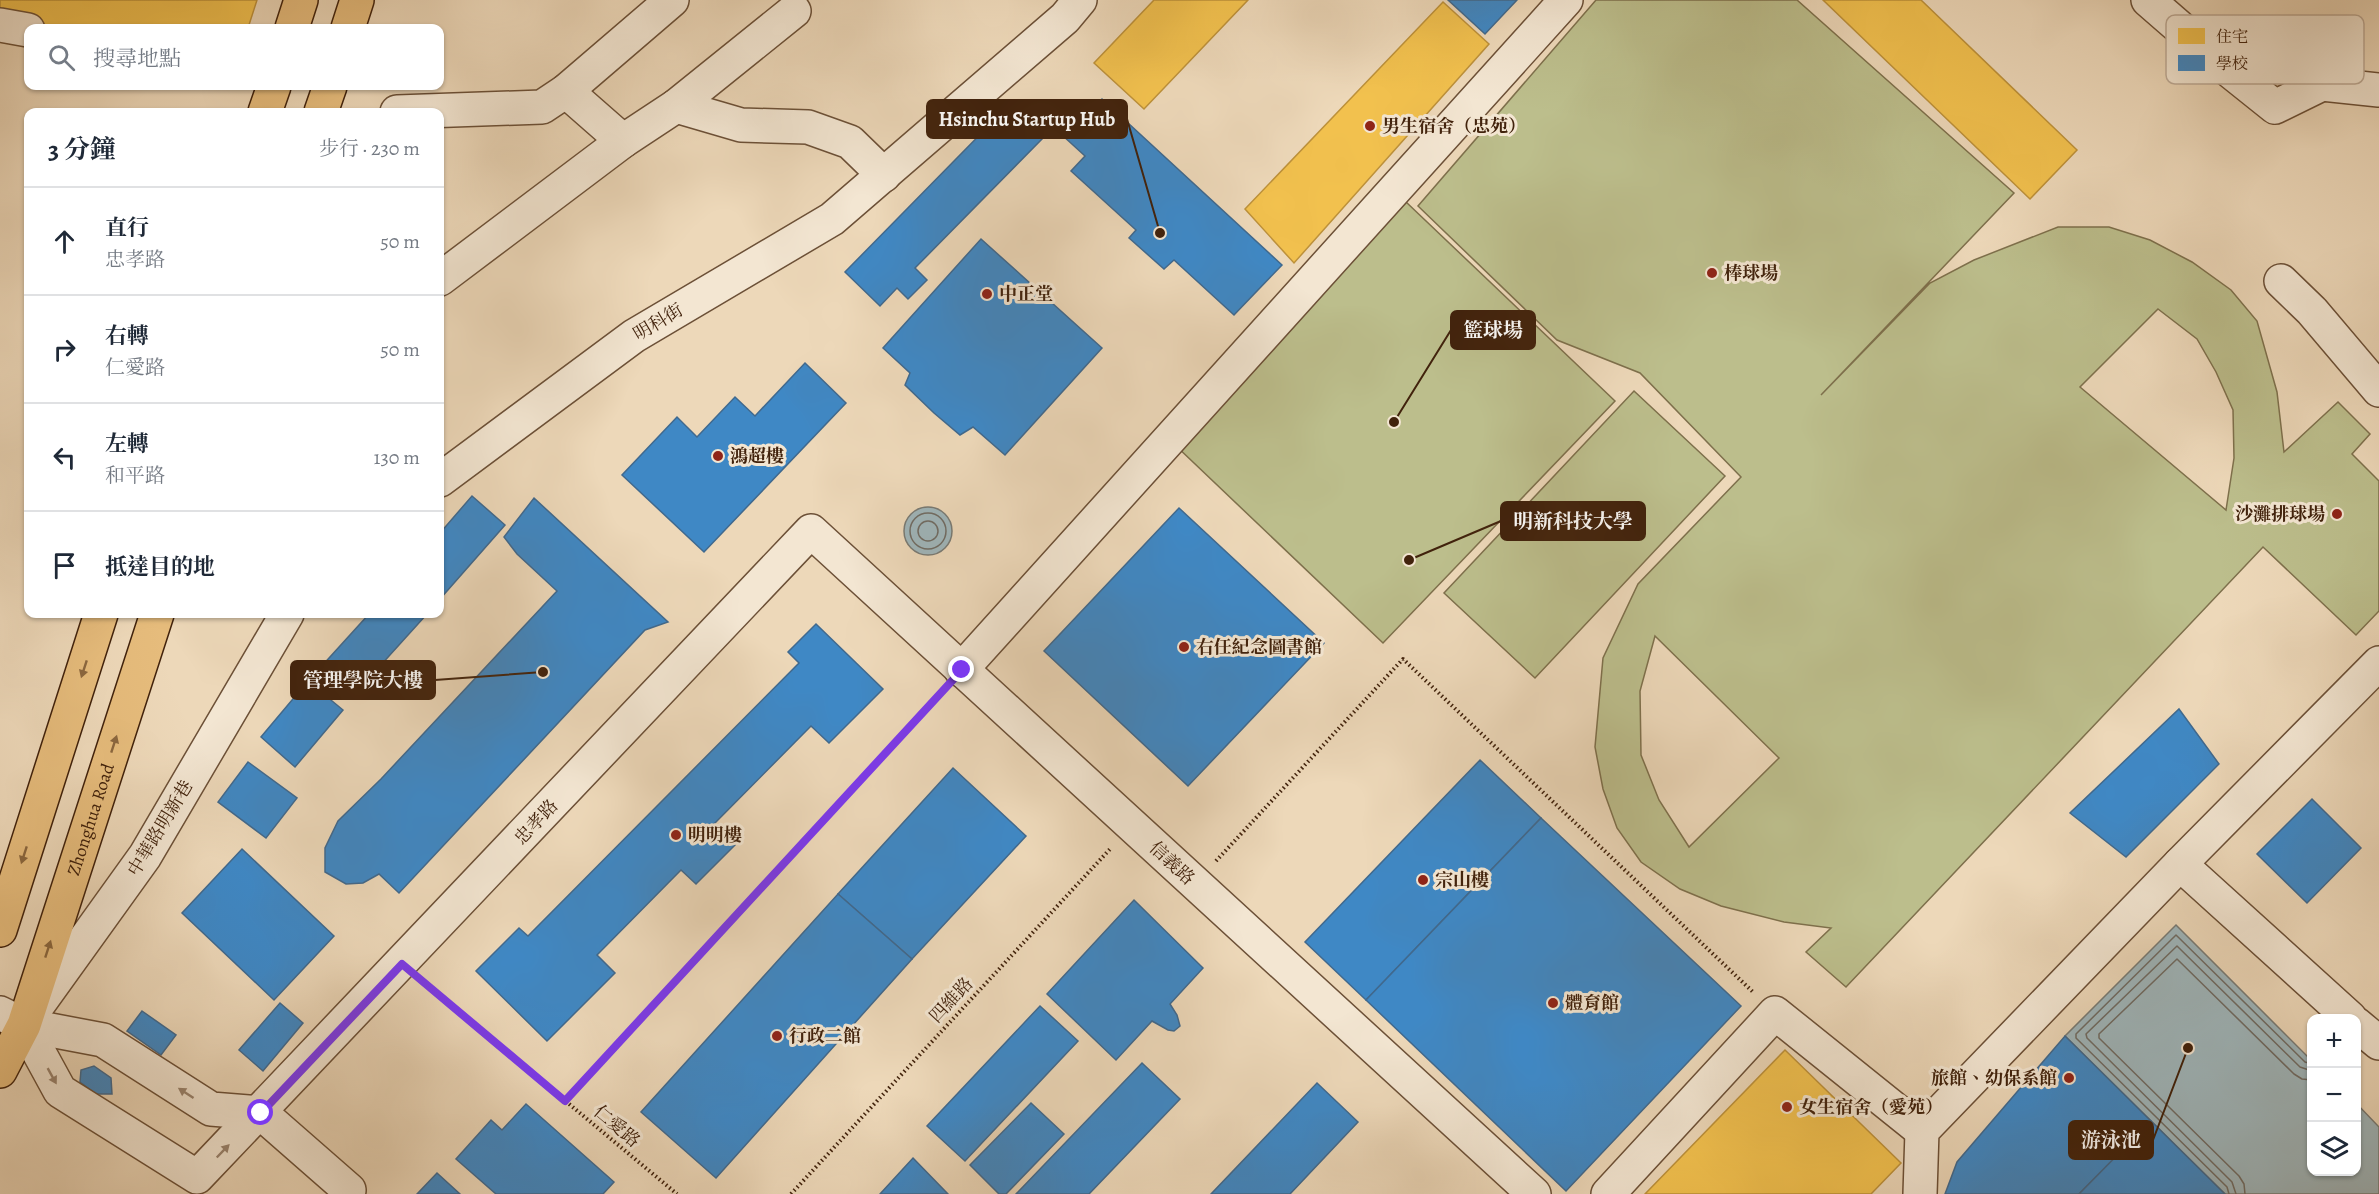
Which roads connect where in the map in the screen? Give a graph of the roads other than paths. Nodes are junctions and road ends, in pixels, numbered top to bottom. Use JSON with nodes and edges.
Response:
{"nodes":[{"id":1,"x":301,"y":0,"type":"edge"},
{"id":2,"x":357,"y":0,"type":"edge"},
{"id":3,"x":672,"y":0,"type":"edge"},
{"id":4,"x":1080,"y":0,"type":"edge"},
{"id":5,"x":1566,"y":0,"type":"edge"},
{"id":6,"x":2148,"y":0,"type":"edge"},
{"id":7,"x":794,"y":11,"type":"dead end"},
{"id":8,"x":2166,"y":16,"type":"edge"},
{"id":9,"x":293,"y":24,"type":"edge"},
{"id":10,"x":349,"y":24,"type":"edge"},
{"id":11,"x":0,"y":25,"type":"edge"},
{"id":12,"x":24,"y":29,"type":"edge"},
{"id":13,"x":2246,"y":84,"type":"edge"},
{"id":14,"x":2322,"y":84,"type":"edge"},
{"id":15,"x":2322,"y":84,"type":"edge"},
{"id":16,"x":273,"y":90,"type":"edge"},
{"id":17,"x":329,"y":90,"type":"edge"},
{"id":18,"x":2379,"y":90,"type":"edge"},
{"id":19,"x":566,"y":91,"type":"junction"},
{"id":20,"x":676,"y":106,"type":"junction"},
{"id":21,"x":266,"y":108,"type":"edge"},
{"id":22,"x":322,"y":108,"type":"edge"},
{"id":23,"x":444,"y":110,"type":"edge"},
{"id":24,"x":623,"y":141,"type":"junction"},
{"id":25,"x":884,"y":175,"type":"junction"},
{"id":26,"x":444,"y":276,"type":"edge"},
{"id":27,"x":2281,"y":281,"type":"dead end"},
{"id":28,"x":2379,"y":390,"type":"edge"},
{"id":29,"x":444,"y":477,"type":"edge"},
{"id":30,"x":811,"y":531,"type":"joint"},
{"id":31,"x":100,"y":618,"type":"edge"},
{"id":32,"x":156,"y":618,"type":"edge"},
{"id":33,"x":279,"y":618,"type":"edge"},
{"id":34,"x":2379,"y":663,"type":"edge"},
{"id":35,"x":962,"y":670,"type":"junction"},
{"id":36,"x":2180,"y":864,"type":"junction"},
{"id":37,"x":0,"y":930,"type":"edge"},
{"id":38,"x":2346,"y":1014,"type":"edge"},
{"id":39,"x":12,"y":1019,"type":"edge"},
{"id":40,"x":2361,"y":1028,"type":"edge"},
{"id":41,"x":2379,"y":1043,"type":"edge"},
{"id":42,"x":0,"y":1071,"type":"edge"},
{"id":43,"x":261,"y":1113,"type":"junction"},
{"id":44,"x":1922,"y":1131,"type":"junction"},
{"id":45,"x":198,"y":1188,"type":"edge"},
{"id":46,"x":345,"y":1194,"type":"edge"},
{"id":47,"x":1534,"y":1194,"type":"edge"},
{"id":48,"x":1608,"y":1194,"type":"edge"},
{"id":49,"x":1920,"y":1194,"type":"edge"}],
"edges":[{"from":1,"to":9,"type":"main road"},
{"from":2,"to":10,"type":"main road"},
{"from":3,"to":19,"type":"lane"},
{"from":4,"to":25,"type":"lane"},
{"from":5,"to":35,"type":"lane"},
{"from":6,"to":8,"type":"lane"},
{"from":7,"to":20,"type":"lane"},
{"from":11,"to":12,"type":"lane"},
{"from":13,"to":15,"type":"lane"},
{"from":14,"to":18,"type":"lane"},
{"from":16,"to":21,"type":"main road"},
{"from":17,"to":22,"type":"main road"},
{"from":19,"to":23,"type":"lane"},
{"from":19,"to":24,"type":"lane"},
{"from":20,"to":24,"type":"lane"},
{"from":20,"to":25,"type":"lane"},
{"from":24,"to":26,"type":"lane"},
{"from":25,"to":29,"type":"lane","name":"明科街"},
{"from":27,"to":28,"type":"lane"},
{"from":30,"to":35,"type":"lane","name":"信義路"},
{"from":30,"to":43,"type":"lane","name":"忠孝路"},
{"from":31,"to":37,"type":"main road","one_way":true},
{"from":39,"to":32,"type":"main road","name":"Zhonghua Road","one_way":true},
{"from":33,"to":39,"type":"lane","name":"中華路明新巷"},
{"from":34,"to":36,"type":"lane"},
{"from":35,"to":47,"type":"lane","name":"信義路"},
{"from":36,"to":38,"type":"lane"},
{"from":36,"to":44,"type":"lane"},
{"from":39,"to":42,"type":"main road","name":"Zhonghua Road"},
{"from":43,"to":39,"type":"lane","one_way":true},
{"from":39,"to":45,"type":"lane","one_way":true},
{"from":40,"to":41,"type":"lane"},
{"from":45,"to":43,"type":"lane","name":"忠孝路","one_way":true},
{"from":43,"to":46,"type":"lane"},
{"from":44,"to":48,"type":"lane"},
{"from":44,"to":49,"type":"lane"}]}
